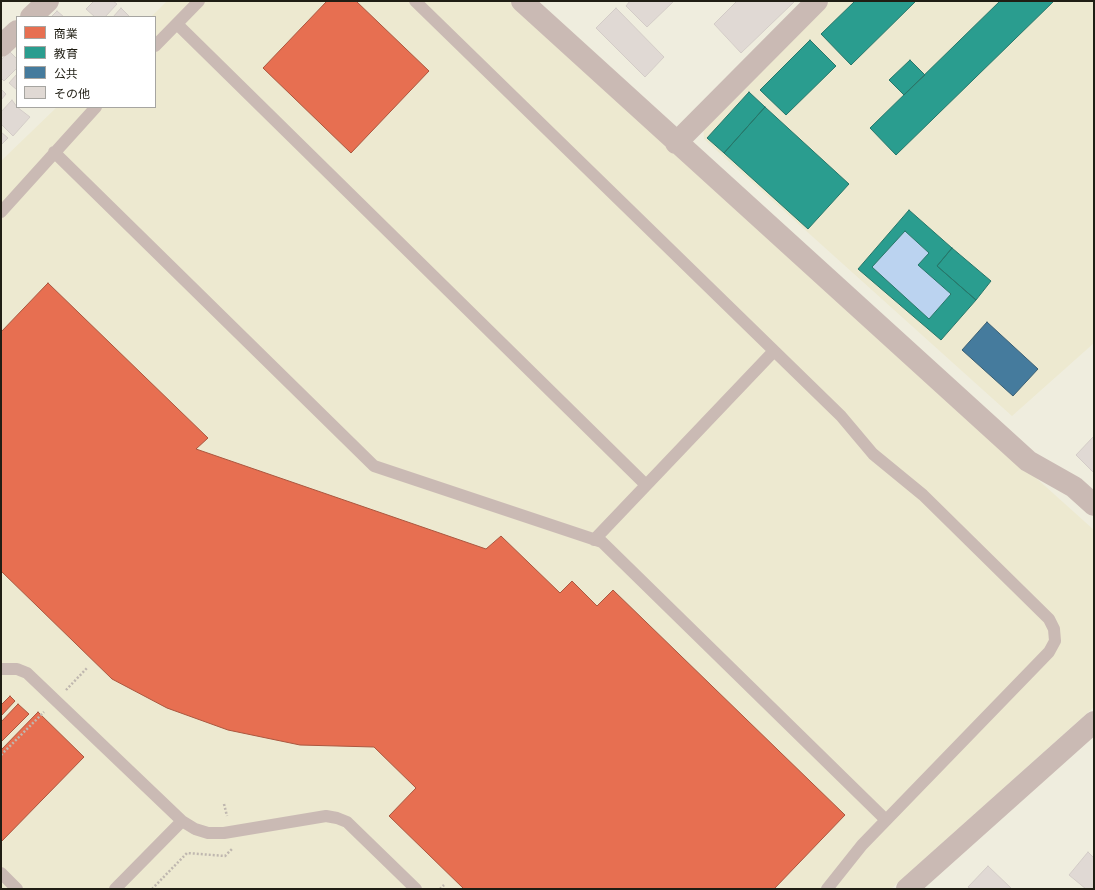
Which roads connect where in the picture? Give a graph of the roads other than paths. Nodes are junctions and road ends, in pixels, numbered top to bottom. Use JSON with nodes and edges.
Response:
{"nodes":[{"id":1,"x":48,"y":1,"type":"edge"},
{"id":2,"x":199,"y":1,"type":"edge"},
{"id":3,"x":415,"y":1,"type":"edge"},
{"id":4,"x":817,"y":1,"type":"edge"},
{"id":5,"x":525,"y":2,"type":"edge"},
{"id":6,"x":32,"y":16,"type":"edge"},
{"id":7,"x":177,"y":24,"type":"junction"},
{"id":8,"x":16,"y":32,"type":"edge"},
{"id":9,"x":156,"y":45,"type":"edge"},
{"id":10,"x":1,"y":46,"type":"edge"},
{"id":11,"x":95,"y":108,"type":"edge"},
{"id":12,"x":676,"y":143,"type":"junction"},
{"id":13,"x":54,"y":152,"type":"junction"},
{"id":14,"x":1,"y":212,"type":"edge"},
{"id":15,"x":774,"y":351,"type":"junction"},
{"id":16,"x":646,"y":485,"type":"junction"},
{"id":17,"x":1094,"y":505,"type":"edge"},
{"id":18,"x":594,"y":540,"type":"junction"},
{"id":19,"x":1,"y":669,"type":"edge"},
{"id":20,"x":1094,"y":722,"type":"edge"},
{"id":21,"x":886,"y":820,"type":"junction"},
{"id":22,"x":182,"y":821,"type":"junction"},
{"id":23,"x":1,"y":873,"type":"edge"},
{"id":24,"x":17,"y":889,"type":"edge"},
{"id":25,"x":115,"y":889,"type":"edge"},
{"id":26,"x":416,"y":889,"type":"edge"},
{"id":27,"x":827,"y":889,"type":"edge"},
{"id":28,"x":907,"y":889,"type":"edge"}],
"edges":[{"from":1,"to":6,"type":"street"},
{"from":2,"to":7,"type":"lane"},
{"from":3,"to":15,"type":"lane"},
{"from":4,"to":12,"type":"street"},
{"from":5,"to":12,"type":"street"},
{"from":7,"to":9,"type":"lane"},
{"from":7,"to":16,"type":"lane"},
{"from":8,"to":10,"type":"street"},
{"from":11,"to":13,"type":"lane"},
{"from":12,"to":17,"type":"street"},
{"from":13,"to":14,"type":"lane"},
{"from":13,"to":18,"type":"lane"},
{"from":15,"to":16,"type":"lane"},
{"from":15,"to":21,"type":"lane"},
{"from":16,"to":18,"type":"lane"},
{"from":18,"to":21,"type":"lane"},
{"from":19,"to":22,"type":"lane"},
{"from":20,"to":28,"type":"street"},
{"from":21,"to":27,"type":"lane"},
{"from":22,"to":25,"type":"lane"},
{"from":22,"to":26,"type":"lane"},
{"from":23,"to":24,"type":"lane"}]}
